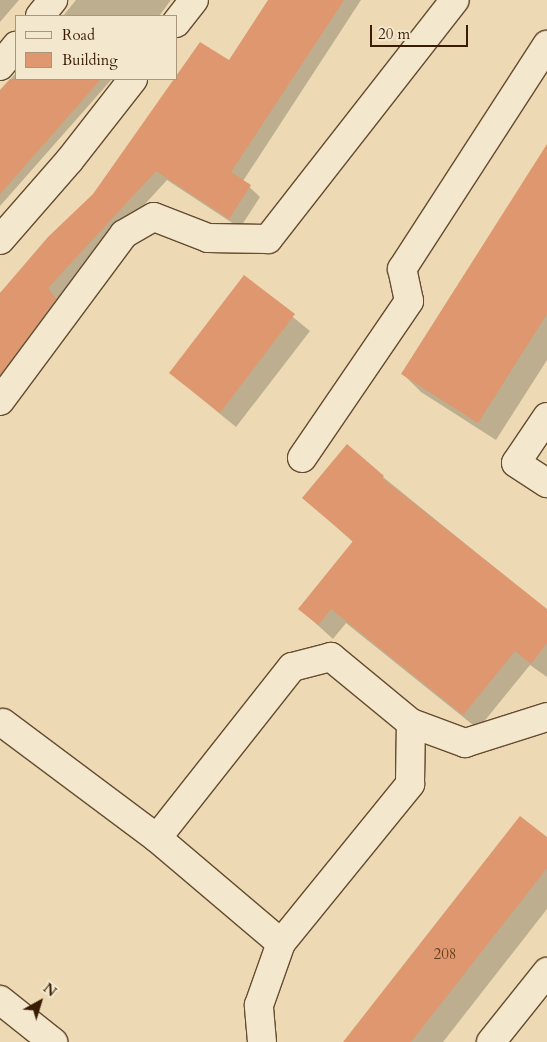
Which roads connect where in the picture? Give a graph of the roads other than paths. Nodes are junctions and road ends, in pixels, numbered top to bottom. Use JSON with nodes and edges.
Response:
{"nodes":[{"id":1,"x":53,"y":0,"type":"edge"},
{"id":2,"x":194,"y":0,"type":"edge"},
{"id":3,"x":455,"y":0,"type":"edge"},
{"id":4,"x":41,"y":15,"type":"edge"},
{"id":5,"x":178,"y":20,"type":"edge"},
{"id":6,"x":547,"y":44,"type":"edge"},
{"id":7,"x":15,"y":47,"type":"edge"},
{"id":8,"x":0,"y":66,"type":"edge"},
{"id":9,"x":132,"y":80,"type":"edge"},
{"id":10,"x":0,"y":240,"type":"edge"},
{"id":11,"x":0,"y":401,"type":"edge"},
{"id":12,"x":547,"y":417,"type":"edge"},
{"id":13,"x":302,"y":458,"type":"dead end"},
{"id":14,"x":547,"y":483,"type":"edge"},
{"id":15,"x":547,"y":717,"type":"edge"},
{"id":16,"x":3,"y":723,"type":"dead end"},
{"id":17,"x":412,"y":723,"type":"junction"},
{"id":18,"x":157,"y":838,"type":"junction"},
{"id":19,"x":281,"y":943,"type":"junction"},
{"id":20,"x":547,"y":972,"type":"edge"},
{"id":21,"x":0,"y":1000,"type":"edge"},
{"id":22,"x":54,"y":1042,"type":"edge"},
{"id":23,"x":262,"y":1042,"type":"edge"},
{"id":24,"x":491,"y":1042,"type":"edge"}],
"edges":[{"from":1,"to":4,"type":"lane"},
{"from":2,"to":5,"type":"lane"},
{"from":3,"to":11,"type":"lane"},
{"from":6,"to":13,"type":"lane"},
{"from":7,"to":8,"type":"lane"},
{"from":9,"to":10,"type":"lane"},
{"from":12,"to":14,"type":"lane"},
{"from":15,"to":17,"type":"lane"},
{"from":16,"to":18,"type":"lane"},
{"from":17,"to":18,"type":"lane"},
{"from":17,"to":19,"type":"lane"},
{"from":18,"to":19,"type":"lane"},
{"from":19,"to":23,"type":"lane"},
{"from":20,"to":24,"type":"lane"},
{"from":21,"to":22,"type":"lane"}]}
